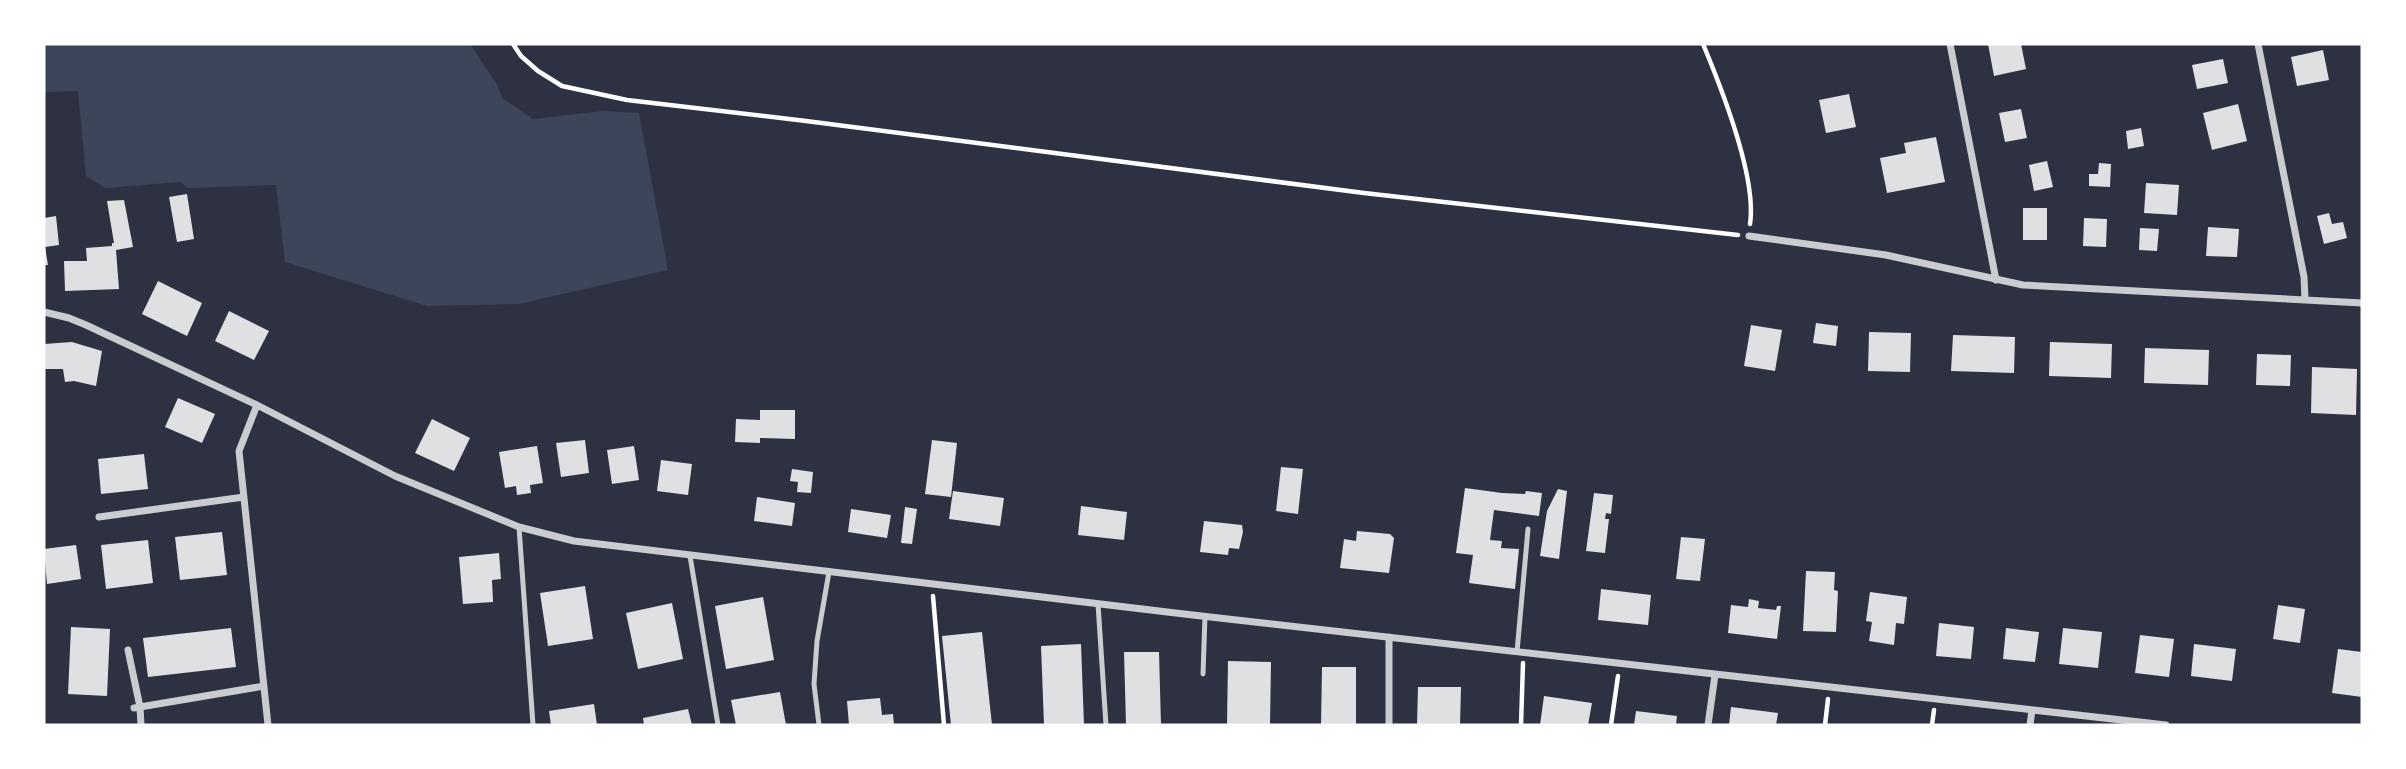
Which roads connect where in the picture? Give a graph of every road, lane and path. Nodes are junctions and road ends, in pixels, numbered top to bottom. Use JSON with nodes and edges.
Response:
{"nodes":[{"id":1,"x":513,"y":44,"type":"edge"},
{"id":2,"x":1703,"y":44,"type":"edge"},
{"id":3,"x":1950,"y":44,"type":"edge"},
{"id":4,"x":2258,"y":44,"type":"edge"},
{"id":5,"x":1749,"y":236,"type":"junction"},
{"id":6,"x":1996,"y":280,"type":"junction"},
{"id":7,"x":2305,"y":299,"type":"junction"},
{"id":8,"x":2362,"y":303,"type":"edge"},
{"id":9,"x":44,"y":312,"type":"edge"},
{"id":10,"x":257,"y":405,"type":"junction"},
{"id":11,"x":244,"y":497,"type":"junction"},
{"id":12,"x":99,"y":517,"type":"dead end"},
{"id":13,"x":519,"y":527,"type":"junction"},
{"id":14,"x":1528,"y":529,"type":"dead end"},
{"id":15,"x":690,"y":556,"type":"junction"},
{"id":16,"x":829,"y":572,"type":"junction"},
{"id":17,"x":932,"y":584,"type":"junction"},
{"id":18,"x":1098,"y":604,"type":"junction"},
{"id":19,"x":1205,"y":616,"type":"junction"},
{"id":20,"x":1389,"y":637,"type":"junction"},
{"id":21,"x":128,"y":650,"type":"dead end"},
{"id":22,"x":1520,"y":652,"type":"junction"},
{"id":23,"x":1619,"y":664,"type":"junction"},
{"id":24,"x":1203,"y":674,"type":"dead end"},
{"id":25,"x":1715,"y":676,"type":"junction"},
{"id":26,"x":264,"y":686,"type":"junction"},
{"id":27,"x":1829,"y":688,"type":"junction"},
{"id":28,"x":137,"y":707,"type":"junction"},
{"id":29,"x":2032,"y":710,"type":"junction"},
{"id":30,"x":141,"y":725,"type":"edge"},
{"id":31,"x":268,"y":725,"type":"edge"},
{"id":32,"x":533,"y":725,"type":"edge"},
{"id":33,"x":718,"y":725,"type":"edge"},
{"id":34,"x":819,"y":725,"type":"edge"},
{"id":35,"x":944,"y":725,"type":"edge"},
{"id":36,"x":1106,"y":725,"type":"edge"},
{"id":37,"x":1389,"y":725,"type":"edge"},
{"id":38,"x":1521,"y":725,"type":"edge"},
{"id":39,"x":1611,"y":725,"type":"edge"},
{"id":40,"x":1708,"y":725,"type":"edge"},
{"id":41,"x":1825,"y":725,"type":"edge"},
{"id":42,"x":2031,"y":725,"type":"edge"},
{"id":43,"x":2166,"y":725,"type":"edge"}],
"edges":[{"from":1,"to":5,"type":"path"},
{"from":2,"to":5,"type":"path"},
{"from":3,"to":6,"type":"street"},
{"from":4,"to":7,"type":"street"},
{"from":5,"to":6,"type":"street"},
{"from":6,"to":7,"type":"street"},
{"from":7,"to":8,"type":"street"},
{"from":9,"to":10,"type":"street"},
{"from":10,"to":11,"type":"street"},
{"from":10,"to":13,"type":"street"},
{"from":11,"to":12,"type":"street"},
{"from":11,"to":26,"type":"street"},
{"from":13,"to":15,"type":"street"},
{"from":13,"to":32,"type":"lane"},
{"from":14,"to":22,"type":"lane"},
{"from":15,"to":16,"type":"street"},
{"from":15,"to":33,"type":"lane"},
{"from":16,"to":17,"type":"street"},
{"from":16,"to":34,"type":"lane"},
{"from":17,"to":18,"type":"street"},
{"from":17,"to":35,"type":"path"},
{"from":18,"to":19,"type":"street"},
{"from":18,"to":36,"type":"lane"},
{"from":19,"to":20,"type":"street"},
{"from":19,"to":24,"type":"lane"},
{"from":20,"to":22,"type":"street"},
{"from":20,"to":37,"type":"street"},
{"from":21,"to":28,"type":"street"},
{"from":22,"to":23,"type":"street"},
{"from":22,"to":38,"type":"path"},
{"from":23,"to":25,"type":"street"},
{"from":23,"to":39,"type":"path"},
{"from":25,"to":27,"type":"street"},
{"from":25,"to":40,"type":"street"},
{"from":26,"to":28,"type":"street"},
{"from":26,"to":31,"type":"street"},
{"from":27,"to":29,"type":"street"},
{"from":27,"to":41,"type":"path"},
{"from":28,"to":30,"type":"street"},
{"from":29,"to":42,"type":"street"},
{"from":29,"to":43,"type":"street"}]}
